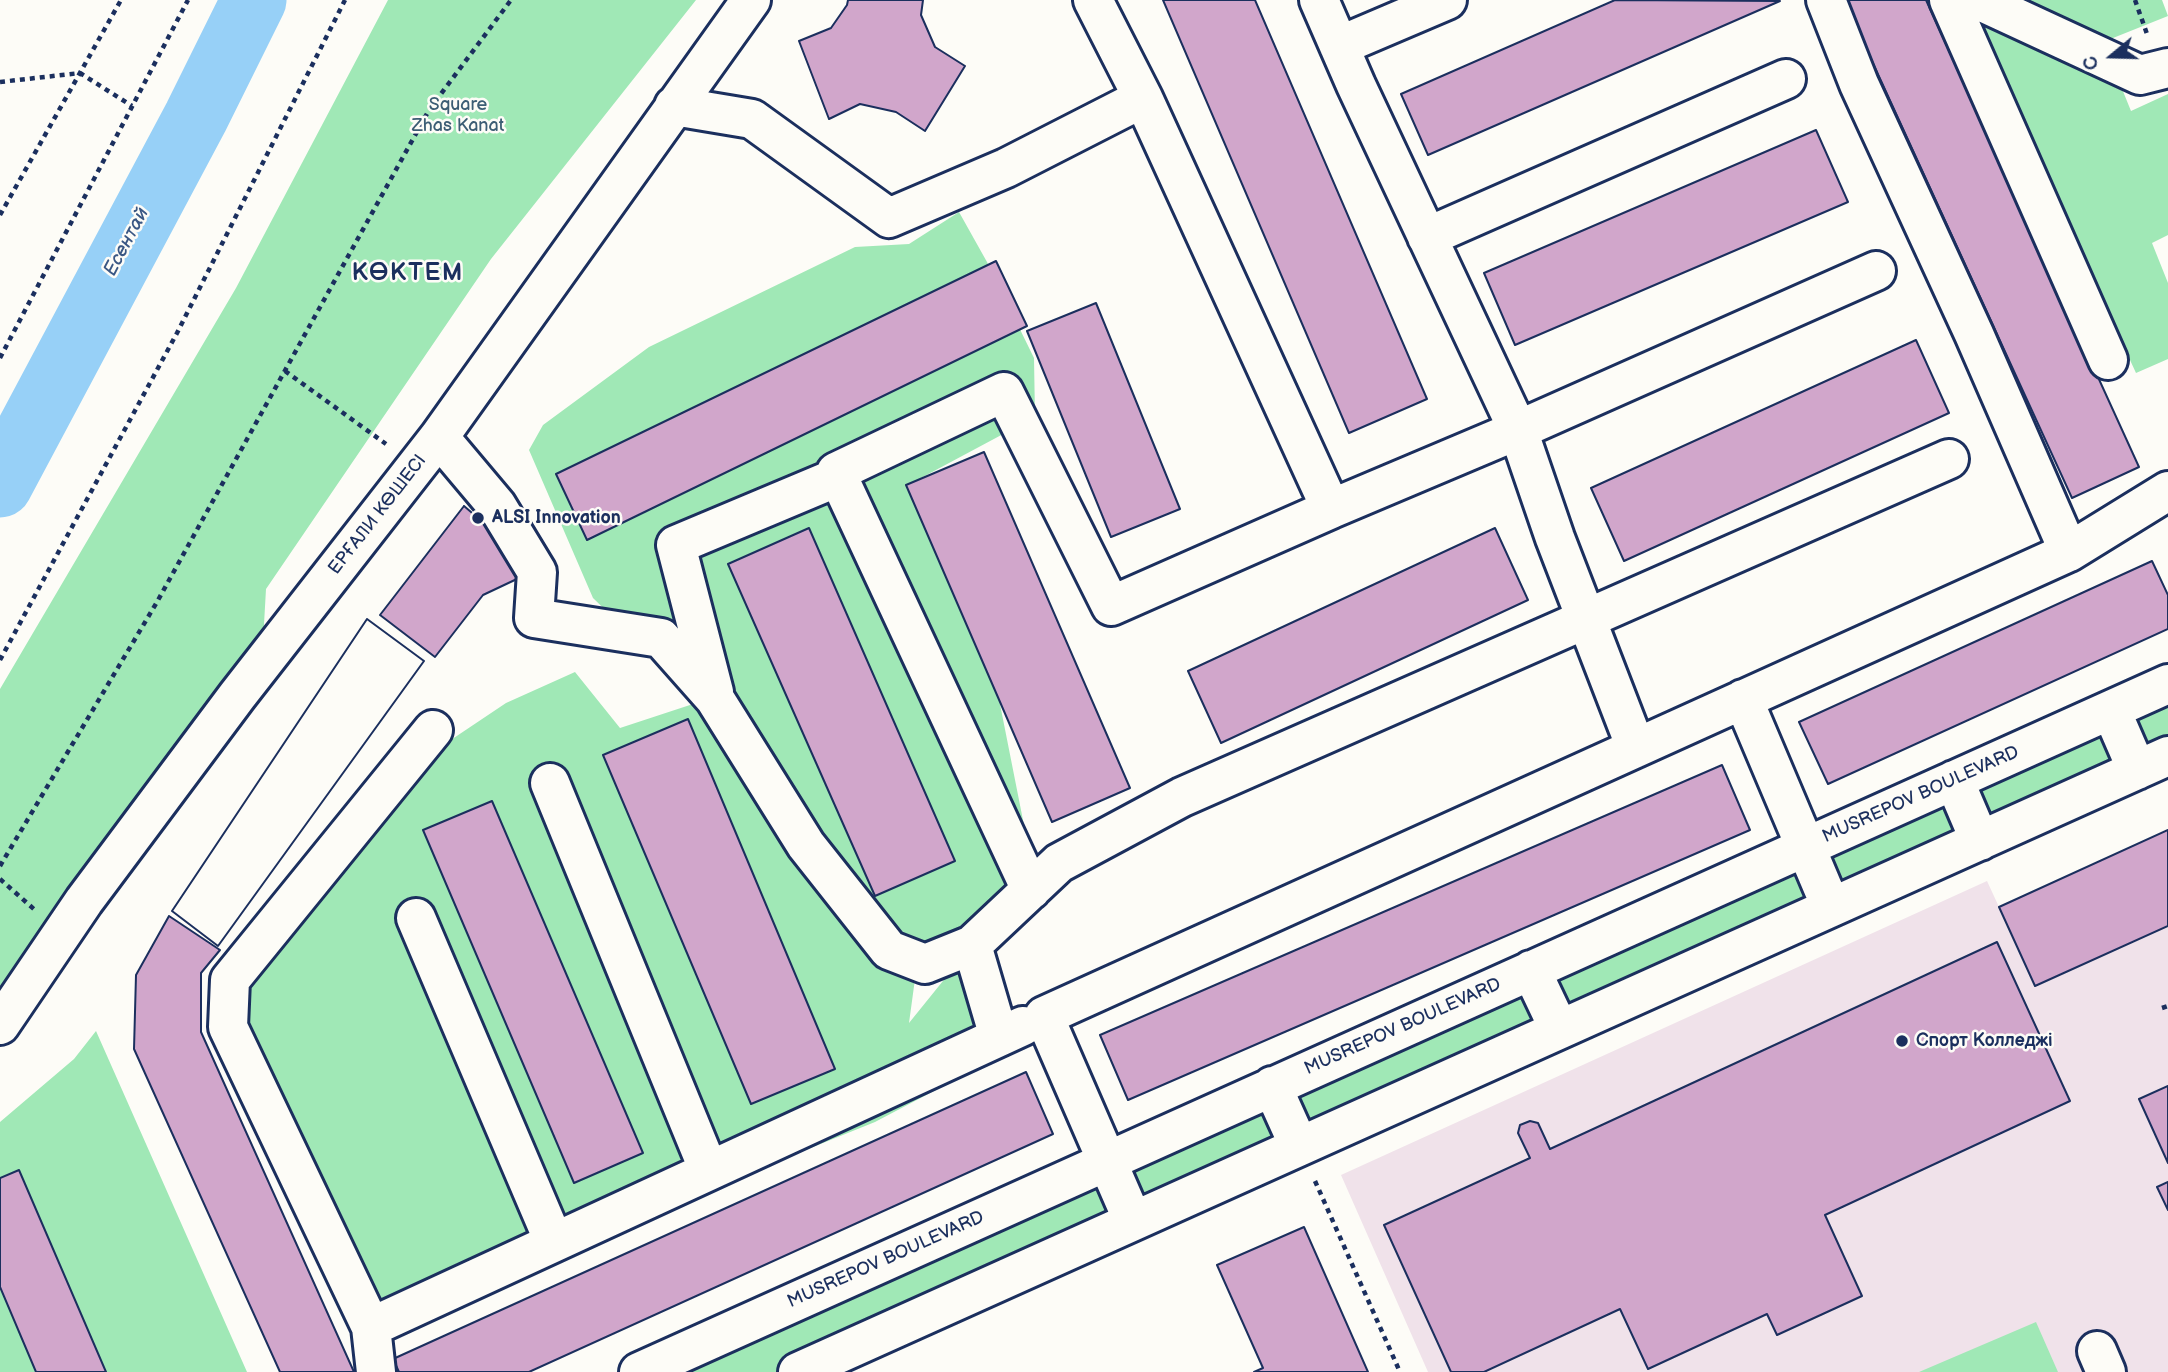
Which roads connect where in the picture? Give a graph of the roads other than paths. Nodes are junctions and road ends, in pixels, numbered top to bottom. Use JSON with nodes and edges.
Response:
{"nodes":[{"id":1,"x":751,"y":0,"type":"edge"},
{"id":2,"x":1093,"y":0,"type":"edge"},
{"id":3,"x":1319,"y":0,"type":"edge"},
{"id":4,"x":1447,"y":0,"type":"edge"},
{"id":5,"x":1826,"y":0,"type":"edge"},
{"id":6,"x":1949,"y":0,"type":"edge"},
{"id":7,"x":1978,"y":0,"type":"edge"},
{"id":8,"x":1339,"y":46,"type":"junction"},
{"id":9,"x":2168,"y":68,"type":"edge"},
{"id":10,"x":1786,"y":79,"type":"dead end"},
{"id":11,"x":1143,"y":97,"type":"junction"},
{"id":12,"x":674,"y":106,"type":"junction"},
{"id":13,"x":1427,"y":237,"type":"junction"},
{"id":14,"x":1876,"y":271,"type":"dead end"},
{"id":15,"x":2108,"y":360,"type":"dead end"},
{"id":16,"x":1518,"y":430,"type":"junction"},
{"id":17,"x":439,"y":438,"type":"junction"},
{"id":18,"x":1949,"y":459,"type":"dead end"},
{"id":19,"x":838,"y":477,"type":"junction"},
{"id":20,"x":2168,"y":491,"type":"edge"},
{"id":21,"x":1331,"y":509,"type":"junction"},
{"id":22,"x":2069,"y":552,"type":"junction"},
{"id":23,"x":1586,"y":618,"type":"junction"},
{"id":24,"x":2168,"y":684,"type":"edge"},
{"id":25,"x":716,"y":699,"type":"junction"},
{"id":26,"x":1743,"y":699,"type":"junction"},
{"id":27,"x":2110,"y":710,"type":"junction"},
{"id":28,"x":433,"y":730,"type":"dead end"},
{"id":29,"x":1636,"y":748,"type":"junction"},
{"id":30,"x":2152,"y":764,"type":"edge"},
{"id":31,"x":1954,"y":780,"type":"junction"},
{"id":32,"x":550,"y":783,"type":"dead end"},
{"id":33,"x":1980,"y":841,"type":"junction"},
{"id":34,"x":1806,"y":847,"type":"junction"},
{"id":35,"x":1031,"y":890,"type":"junction"},
{"id":36,"x":1831,"y":907,"type":"junction"},
{"id":37,"x":416,"y":918,"type":"dead end"},
{"id":38,"x":972,"y":945,"type":"junction"},
{"id":39,"x":1531,"y":970,"type":"junction"},
{"id":40,"x":1044,"y":1016,"type":"junction"},
{"id":41,"x":0,"y":1025,"type":"edge"},
{"id":42,"x":1559,"y":1029,"type":"junction"},
{"id":43,"x":999,"y":1037,"type":"junction"},
{"id":44,"x":1272,"y":1086,"type":"junction"},
{"id":45,"x":1299,"y":1146,"type":"junction"},
{"id":46,"x":1107,"y":1161,"type":"junction"},
{"id":47,"x":709,"y":1171,"type":"junction"},
{"id":48,"x":1133,"y":1221,"type":"junction"},
{"id":49,"x":554,"y":1242,"type":"junction"},
{"id":50,"x":371,"y":1327,"type":"junction"},
{"id":51,"x":376,"y":1372,"type":"edge"},
{"id":52,"x":639,"y":1372,"type":"edge"},
{"id":53,"x":798,"y":1372,"type":"edge"}],
"edges":[{"from":1,"to":12,"type":"street","name":"ЕРҒАЛИ КӨШЕСІ"},
{"from":2,"to":11,"type":"street"},
{"from":3,"to":8,"type":"street"},
{"from":4,"to":8,"type":"street"},
{"from":5,"to":22,"type":"street"},
{"from":6,"to":15,"type":"street"},
{"from":7,"to":9,"type":"street"},
{"from":8,"to":13,"type":"street"},
{"from":10,"to":13,"type":"street"},
{"from":11,"to":12,"type":"street"},
{"from":11,"to":21,"type":"street"},
{"from":12,"to":17,"type":"street","name":"ЕРҒАЛИ КӨШЕСІ"},
{"from":13,"to":16,"type":"street"},
{"from":14,"to":16,"type":"street"},
{"from":16,"to":21,"type":"street"},
{"from":16,"to":23,"type":"street"},
{"from":17,"to":25,"type":"street"},
{"from":17,"to":41,"type":"street","name":"ЕРҒАЛИ КӨШЕСІ"},
{"from":18,"to":23,"type":"street"},
{"from":19,"to":21,"type":"street"},
{"from":19,"to":25,"type":"street"},
{"from":19,"to":35,"type":"street"},
{"from":20,"to":22,"type":"street"},
{"from":22,"to":26,"type":"street"},
{"from":23,"to":29,"type":"street"},
{"from":23,"to":35,"type":"street"},
{"from":24,"to":27,"type":"street","name":"MUSREPOV BOULEVARD"},
{"from":25,"to":38,"type":"street"},
{"from":26,"to":29,"type":"street"},
{"from":26,"to":34,"type":"street"},
{"from":27,"to":30,"type":"street"},
{"from":27,"to":31,"type":"street","name":"MUSREPOV BOULEVARD"},
{"from":28,"to":50,"type":"street"},
{"from":29,"to":40,"type":"street"},
{"from":30,"to":33,"type":"street"},
{"from":31,"to":33,"type":"street"},
{"from":31,"to":34,"type":"street","name":"MUSREPOV BOULEVARD"},
{"from":32,"to":47,"type":"street"},
{"from":33,"to":36,"type":"street"},
{"from":34,"to":36,"type":"street"},
{"from":34,"to":39,"type":"street","name":"MUSREPOV BOULEVARD"},
{"from":35,"to":38,"type":"street"},
{"from":36,"to":42,"type":"street"},
{"from":37,"to":49,"type":"street"},
{"from":38,"to":43,"type":"street"},
{"from":39,"to":42,"type":"street"},
{"from":39,"to":44,"type":"street","name":"MUSREPOV BOULEVARD"},
{"from":40,"to":43,"type":"street"},
{"from":40,"to":46,"type":"street"},
{"from":42,"to":45,"type":"street"},
{"from":43,"to":47,"type":"street"},
{"from":44,"to":45,"type":"street"},
{"from":44,"to":46,"type":"street","name":"MUSREPOV BOULEVARD"},
{"from":45,"to":48,"type":"street"},
{"from":46,"to":48,"type":"street"},
{"from":46,"to":52,"type":"street","name":"MUSREPOV BOULEVARD"},
{"from":47,"to":49,"type":"street"},
{"from":48,"to":53,"type":"street"},
{"from":49,"to":50,"type":"street"},
{"from":50,"to":51,"type":"street"}]}
